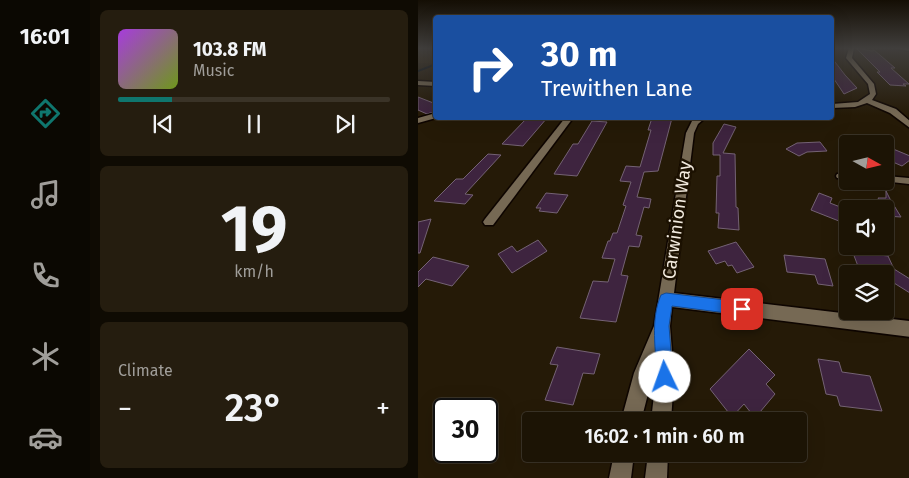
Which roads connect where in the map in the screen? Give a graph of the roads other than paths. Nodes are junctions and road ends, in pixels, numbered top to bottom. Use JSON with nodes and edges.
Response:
{"nodes":[{"id":1,"x":859,"y":70,"type":"edge"},
{"id":2,"x":418,"y":83,"type":"edge"},
{"id":3,"x":433,"y":84,"type":"edge"},
{"id":4,"x":867,"y":101,"type":"junction"},
{"id":5,"x":834,"y":106,"type":"edge"},
{"id":6,"x":433,"y":116,"type":"edge"},
{"id":7,"x":567,"y":120,"type":"edge"},
{"id":8,"x":699,"y":120,"type":"edge"},
{"id":9,"x":418,"y":121,"type":"edge"},
{"id":10,"x":910,"y":126,"type":"edge"},
{"id":11,"x":894,"y":180,"type":"edge"},
{"id":12,"x":910,"y":181,"type":"edge"},
{"id":13,"x":489,"y":222,"type":"dead end"},
{"id":14,"x":666,"y":300,"type":"junction"},
{"id":15,"x":662,"y":326,"type":"junction"},
{"id":16,"x":910,"y":329,"type":"edge"},
{"id":17,"x":634,"y":412,"type":"edge"},
{"id":18,"x":662,"y":412,"type":"edge"},
{"id":19,"x":623,"y":462,"type":"edge"},
{"id":20,"x":657,"y":462,"type":"edge"},
{"id":21,"x":620,"y":478,"type":"edge"},
{"id":22,"x":656,"y":478,"type":"edge"}],
"edges":[{"from":1,"to":4,"type":"street"},
{"from":2,"to":3,"type":"street"},
{"from":4,"to":5,"type":"street"},
{"from":4,"to":10,"type":"street"},
{"from":6,"to":9,"type":"street"},
{"from":7,"to":13,"type":"street"},
{"from":8,"to":14,"type":"street","name":"Carwinion Way"},
{"from":11,"to":12,"type":"street"},
{"from":14,"to":15,"type":"street","name":"Carwinion Way"},
{"from":14,"to":16,"type":"street"},
{"from":15,"to":17,"type":"street","name":"Carwinion Way"},
{"from":15,"to":18,"type":"street","name":"Carwinion Way"},
{"from":19,"to":21,"type":"street"},
{"from":20,"to":22,"type":"street"}]}
